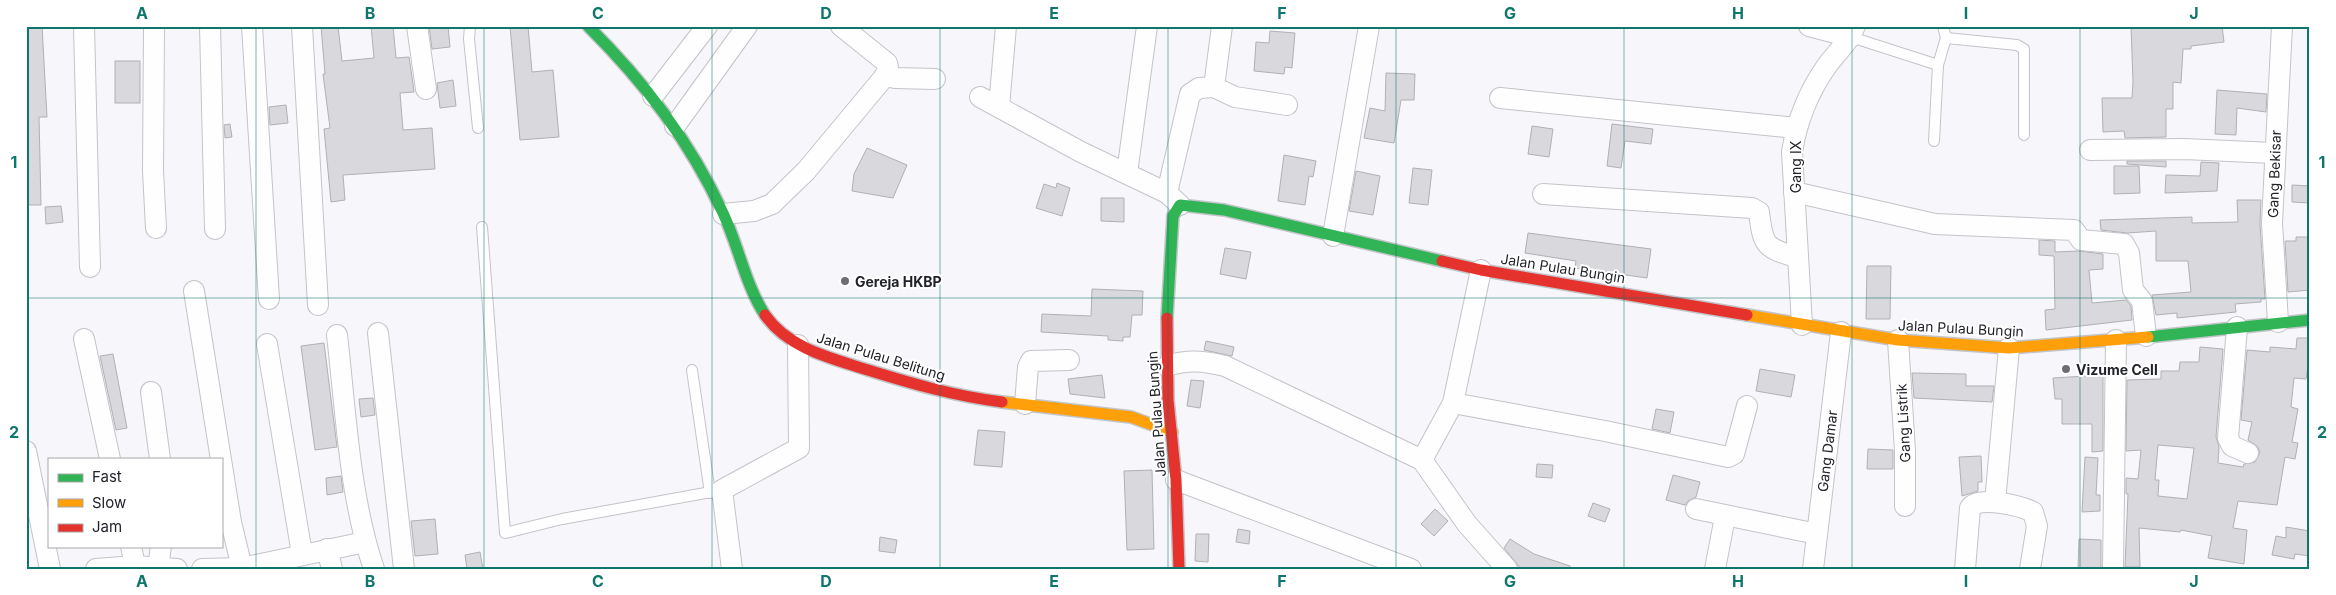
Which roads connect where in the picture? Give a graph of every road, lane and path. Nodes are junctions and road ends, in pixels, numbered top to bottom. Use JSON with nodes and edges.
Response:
{"nodes":[{"id":1,"x":84,"y":26,"type":"edge"},
{"id":2,"x":154,"y":26,"type":"edge"},
{"id":3,"x":210,"y":26,"type":"edge"},
{"id":4,"x":252,"y":26,"type":"edge"},
{"id":5,"x":302,"y":26,"type":"edge"},
{"id":6,"x":417,"y":26,"type":"edge"},
{"id":7,"x":470,"y":26,"type":"edge"},
{"id":8,"x":588,"y":26,"type":"edge"},
{"id":9,"x":707,"y":26,"type":"edge"},
{"id":10,"x":747,"y":26,"type":"edge"},
{"id":11,"x":841,"y":26,"type":"edge"},
{"id":12,"x":1006,"y":26,"type":"edge"},
{"id":13,"x":1147,"y":26,"type":"edge"},
{"id":14,"x":1222,"y":26,"type":"edge"},
{"id":15,"x":1369,"y":26,"type":"edge"},
{"id":16,"x":1809,"y":26,"type":"edge"},
{"id":17,"x":1943,"y":26,"type":"edge"},
{"id":18,"x":2282,"y":26,"type":"edge"},
{"id":19,"x":1853,"y":32,"type":"edge"},
{"id":20,"x":1946,"y":38,"type":"junction"},
{"id":21,"x":1938,"y":65,"type":"junction"},
{"id":22,"x":885,"y":76,"type":"junction"},
{"id":23,"x":935,"y":78,"type":"dead end"},
{"id":24,"x":1214,"y":87,"type":"junction"},
{"id":25,"x":426,"y":89,"type":"dead end"},
{"id":26,"x":653,"y":96,"type":"junction"},
{"id":27,"x":980,"y":97,"type":"dead end"},
{"id":28,"x":1500,"y":98,"type":"dead end"},
{"id":29,"x":1287,"y":105,"type":"dead end"},
{"id":30,"x":999,"y":107,"type":"junction"},
{"id":31,"x":675,"y":126,"type":"junction"},
{"id":32,"x":478,"y":128,"type":"dead end"},
{"id":33,"x":1796,"y":128,"type":"junction"},
{"id":34,"x":2024,"y":135,"type":"dead end"},
{"id":35,"x":1934,"y":141,"type":"dead end"},
{"id":36,"x":2090,"y":150,"type":"dead end"},
{"id":37,"x":2274,"y":153,"type":"junction"},
{"id":38,"x":1127,"y":173,"type":"junction"},
{"id":39,"x":1794,"y":192,"type":"junction"},
{"id":40,"x":1543,"y":194,"type":"dead end"},
{"id":41,"x":1173,"y":199,"type":"junction"},
{"id":42,"x":723,"y":214,"type":"junction"},
{"id":43,"x":482,"y":227,"type":"dead end"},
{"id":44,"x":156,"y":228,"type":"dead end"},
{"id":45,"x":215,"y":229,"type":"dead end"},
{"id":46,"x":1333,"y":236,"type":"junction"},
{"id":47,"x":1796,"y":257,"type":"junction"},
{"id":48,"x":90,"y":267,"type":"dead end"},
{"id":49,"x":1481,"y":270,"type":"junction"},
{"id":50,"x":194,"y":291,"type":"dead end"},
{"id":51,"x":269,"y":299,"type":"dead end"},
{"id":52,"x":318,"y":304,"type":"dead end"},
{"id":53,"x":2310,"y":320,"type":"edge"},
{"id":54,"x":2278,"y":322,"type":"junction"},
{"id":55,"x":1802,"y":325,"type":"junction"},
{"id":56,"x":2236,"y":327,"type":"junction"},
{"id":57,"x":1841,"y":332,"type":"junction"},
{"id":58,"x":378,"y":333,"type":"dead end"},
{"id":59,"x":337,"y":335,"type":"dead end"},
{"id":60,"x":2146,"y":336,"type":"junction"},
{"id":61,"x":84,"y":339,"type":"dead end"},
{"id":62,"x":1898,"y":340,"type":"junction"},
{"id":63,"x":2116,"y":340,"type":"junction"},
{"id":64,"x":267,"y":344,"type":"dead end"},
{"id":65,"x":798,"y":345,"type":"junction"},
{"id":66,"x":2009,"y":348,"type":"junction"},
{"id":67,"x":1069,"y":360,"type":"dead end"},
{"id":68,"x":1167,"y":363,"type":"junction"},
{"id":69,"x":692,"y":370,"type":"dead end"},
{"id":70,"x":1026,"y":389,"type":"junction"},
{"id":71,"x":151,"y":392,"type":"dead end"},
{"id":72,"x":1168,"y":400,"type":"junction"},
{"id":73,"x":1453,"y":403,"type":"junction"},
{"id":74,"x":1747,"y":406,"type":"dead end"},
{"id":75,"x":1131,"y":417,"type":"junction"},
{"id":76,"x":1172,"y":432,"type":"junction"},
{"id":77,"x":26,"y":451,"type":"edge"},
{"id":78,"x":2248,"y":453,"type":"dead end"},
{"id":79,"x":110,"y":458,"type":"edge"},
{"id":80,"x":160,"y":458,"type":"edge"},
{"id":81,"x":221,"y":458,"type":"edge"},
{"id":82,"x":1422,"y":460,"type":"junction"},
{"id":83,"x":222,"y":466,"type":"edge"},
{"id":84,"x":1176,"y":480,"type":"junction"},
{"id":85,"x":716,"y":492,"type":"junction"},
{"id":86,"x":1995,"y":502,"type":"junction"},
{"id":87,"x":1905,"y":506,"type":"dead end"},
{"id":88,"x":1696,"y":509,"type":"dead end"},
{"id":89,"x":33,"y":512,"type":"edge"},
{"id":90,"x":1725,"y":516,"type":"junction"},
{"id":91,"x":1817,"y":534,"type":"junction"},
{"id":92,"x":365,"y":542,"type":"junction"},
{"id":93,"x":130,"y":548,"type":"edge"},
{"id":94,"x":162,"y":548,"type":"edge"},
{"id":95,"x":327,"y":549,"type":"junction"},
{"id":96,"x":302,"y":554,"type":"junction"},
{"id":97,"x":135,"y":566,"type":"junction"},
{"id":98,"x":168,"y":568,"type":"edge"},
{"id":99,"x":242,"y":568,"type":"edge"},
{"id":100,"x":50,"y":569,"type":"edge"},
{"id":101,"x":96,"y":569,"type":"edge"},
{"id":102,"x":202,"y":569,"type":"edge"},
{"id":103,"x":332,"y":569,"type":"edge"},
{"id":104,"x":374,"y":569,"type":"edge"},
{"id":105,"x":404,"y":569,"type":"edge"},
{"id":106,"x":732,"y":569,"type":"edge"},
{"id":107,"x":1179,"y":569,"type":"edge"},
{"id":108,"x":1411,"y":569,"type":"edge"},
{"id":109,"x":1507,"y":569,"type":"edge"},
{"id":110,"x":1715,"y":569,"type":"edge"},
{"id":111,"x":1813,"y":569,"type":"edge"},
{"id":112,"x":1965,"y":569,"type":"edge"},
{"id":113,"x":2030,"y":569,"type":"edge"},
{"id":114,"x":2113,"y":569,"type":"edge"}],
"edges":[{"from":1,"to":48,"type":"street"},
{"from":2,"to":44,"type":"street"},
{"from":3,"to":45,"type":"street"},
{"from":4,"to":51,"type":"street"},
{"from":5,"to":52,"type":"street"},
{"from":6,"to":25,"type":"street"},
{"from":7,"to":32,"type":"lane"},
{"from":8,"to":26,"type":"street","name":"Jalan Pulau Belitung"},
{"from":9,"to":26,"type":"street"},
{"from":10,"to":31,"type":"street"},
{"from":11,"to":22,"type":"street"},
{"from":12,"to":30,"type":"street"},
{"from":13,"to":38,"type":"street"},
{"from":14,"to":24,"type":"street"},
{"from":15,"to":46,"type":"street"},
{"from":16,"to":19,"type":"street"},
{"from":17,"to":20,"type":"lane"},
{"from":18,"to":37,"type":"street","name":"Gang Bekisar"},
{"from":19,"to":21,"type":"lane"},
{"from":19,"to":33,"type":"street","name":"Gang IX"},
{"from":20,"to":21,"type":"lane"},
{"from":20,"to":34,"type":"lane"},
{"from":21,"to":35,"type":"lane"},
{"from":22,"to":23,"type":"street"},
{"from":22,"to":42,"type":"street"},
{"from":24,"to":29,"type":"street"},
{"from":24,"to":41,"type":"street"},
{"from":26,"to":31,"type":"street","name":"Jalan Pulau Belitung"},
{"from":27,"to":30,"type":"street"},
{"from":28,"to":33,"type":"street"},
{"from":30,"to":38,"type":"street"},
{"from":31,"to":42,"type":"street","name":"Jalan Pulau Belitung"},
{"from":33,"to":39,"type":"street","name":"Gang IX"},
{"from":36,"to":37,"type":"street"},
{"from":37,"to":54,"type":"street","name":"Gang Bekisar"},
{"from":38,"to":41,"type":"street"},
{"from":39,"to":47,"type":"street","name":"Gang IX"},
{"from":39,"to":60,"type":"street"},
{"from":40,"to":47,"type":"street"},
{"from":41,"to":46,"type":"street","name":"Jalan Pulau Bungin"},
{"from":41,"to":68,"type":"street","name":"Jalan Pulau Bungin"},
{"from":42,"to":65,"type":"street","name":"Jalan Pulau Belitung"},
{"from":43,"to":85,"type":"lane"},
{"from":46,"to":49,"type":"street","name":"Jalan Pulau Bungin"},
{"from":47,"to":55,"type":"street","name":"Gang IX"},
{"from":49,"to":55,"type":"street","name":"Jalan Pulau Bungin"},
{"from":49,"to":73,"type":"street"},
{"from":50,"to":81,"type":"street"},
{"from":53,"to":54,"type":"street","name":"Jalan Pulau Bungin"},
{"from":54,"to":56,"type":"street","name":"Jalan Pulau Bungin"},
{"from":55,"to":57,"type":"street","name":"Jalan Pulau Bungin"},
{"from":56,"to":60,"type":"street","name":"Jalan Pulau Bungin"},
{"from":56,"to":78,"type":"street"},
{"from":57,"to":62,"type":"street","name":"Jalan Pulau Bungin"},
{"from":57,"to":91,"type":"street","name":"Gang Damar"},
{"from":58,"to":105,"type":"street"},
{"from":59,"to":92,"type":"street"},
{"from":60,"to":63,"type":"street","name":"Jalan Pulau Bungin"},
{"from":61,"to":79,"type":"street"},
{"from":62,"to":66,"type":"street","name":"Jalan Pulau Bungin"},
{"from":62,"to":87,"type":"street","name":"Gang Listrik"},
{"from":63,"to":66,"type":"street","name":"Jalan Pulau Bungin"},
{"from":63,"to":114,"type":"street"},
{"from":64,"to":96,"type":"street"},
{"from":65,"to":70,"type":"street","name":"Jalan Pulau Belitung"},
{"from":65,"to":85,"type":"street"},
{"from":66,"to":86,"type":"street"},
{"from":67,"to":70,"type":"street"},
{"from":68,"to":72,"type":"street","name":"Jalan Pulau Bungin"},
{"from":68,"to":82,"type":"street"},
{"from":69,"to":85,"type":"lane"},
{"from":70,"to":75,"type":"street","name":"Jalan Pulau Belitung"},
{"from":71,"to":80,"type":"street"},
{"from":72,"to":75,"type":"street"},
{"from":72,"to":76,"type":"street","name":"Jalan Pulau Bungin"},
{"from":73,"to":74,"type":"street"},
{"from":73,"to":82,"type":"street"},
{"from":75,"to":76,"type":"street","name":"Jalan Pulau Belitung"},
{"from":76,"to":84,"type":"street","name":"Jalan Pulau Bungin"},
{"from":77,"to":89,"type":"street"},
{"from":82,"to":109,"type":"street"},
{"from":83,"to":99,"type":"street"},
{"from":84,"to":107,"type":"street","name":"Jalan Pulau Bungin"},
{"from":84,"to":108,"type":"street"},
{"from":85,"to":106,"type":"street"},
{"from":86,"to":112,"type":"street"},
{"from":86,"to":113,"type":"street"},
{"from":88,"to":90,"type":"street"},
{"from":89,"to":100,"type":"street"},
{"from":90,"to":91,"type":"street"},
{"from":90,"to":110,"type":"street"},
{"from":91,"to":111,"type":"street","name":"Gang Damar"},
{"from":92,"to":95,"type":"street"},
{"from":92,"to":104,"type":"street"},
{"from":93,"to":97,"type":"street"},
{"from":94,"to":98,"type":"street"},
{"from":95,"to":96,"type":"street"},
{"from":95,"to":103,"type":"street"},
{"from":96,"to":99,"type":"street"},
{"from":97,"to":98,"type":"street"},
{"from":97,"to":101,"type":"street"},
{"from":99,"to":102,"type":"street"}]}
